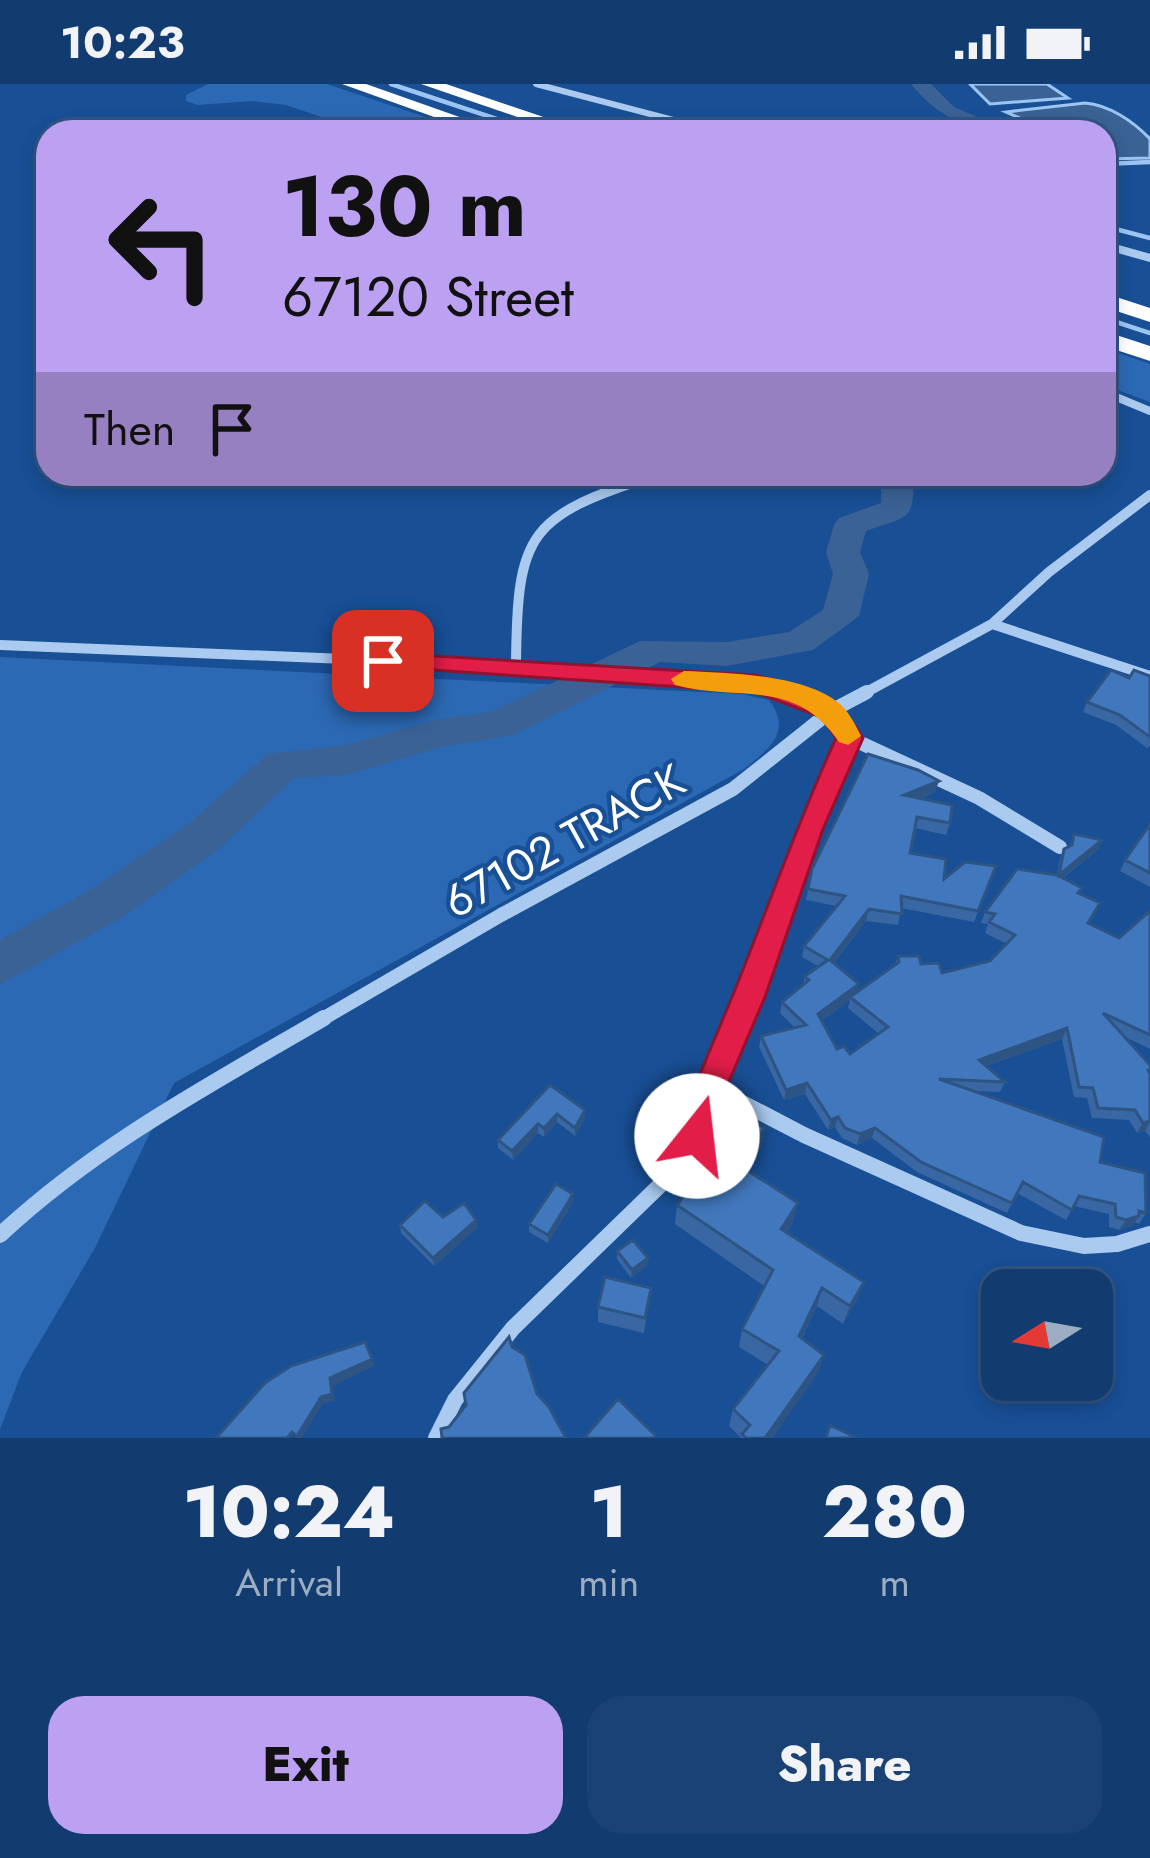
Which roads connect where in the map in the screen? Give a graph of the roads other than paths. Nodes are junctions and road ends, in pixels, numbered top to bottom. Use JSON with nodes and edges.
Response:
{"nodes":[{"id":1,"x":350,"y":84,"type":"edge"},
{"id":2,"x":429,"y":84,"type":"edge"},
{"id":3,"x":536,"y":84,"type":"edge"},
{"id":4,"x":457,"y":120,"type":"edge"},
{"id":5,"x":542,"y":120,"type":"edge"},
{"id":6,"x":672,"y":120,"type":"edge"},
{"id":7,"x":1116,"y":248,"type":"edge"},
{"id":8,"x":1150,"y":258,"type":"edge"},
{"id":9,"x":1116,"y":304,"type":"edge"},
{"id":10,"x":1150,"y":315,"type":"edge"},
{"id":11,"x":1116,"y":342,"type":"edge"},
{"id":12,"x":1150,"y":354,"type":"edge"},
{"id":13,"x":1116,"y":397,"type":"edge"},
{"id":14,"x":1150,"y":411,"type":"edge"},
{"id":15,"x":629,"y":486,"type":"edge"},
{"id":16,"x":1150,"y":495,"type":"edge"},
{"id":17,"x":992,"y":624,"type":"junction"},
{"id":18,"x":0,"y":645,"type":"edge"},
{"id":19,"x":516,"y":666,"type":"junction"},
{"id":20,"x":1150,"y":676,"type":"edge"},
{"id":21,"x":831,"y":710,"type":"junction"},
{"id":22,"x":850,"y":738,"type":"junction"},
{"id":23,"x":1060,"y":847,"type":"edge"},
{"id":24,"x":710,"y":1086,"type":"junction"},
{"id":25,"x":1150,"y":1234,"type":"edge"},
{"id":26,"x":0,"y":1235,"type":"edge"},
{"id":27,"x":436,"y":1438,"type":"edge"}],
"edges":[{"from":1,"to":4,"type":"highway"},
{"from":2,"to":5,"type":"highway"},
{"from":3,"to":6,"type":"street"},
{"from":7,"to":8,"type":"street"},
{"from":9,"to":10,"type":"highway"},
{"from":11,"to":12,"type":"highway"},
{"from":13,"to":14,"type":"street"},
{"from":15,"to":19,"type":"street"},
{"from":16,"to":17,"type":"street","name":"67102 TRACK"},
{"from":17,"to":20,"type":"street"},
{"from":17,"to":21,"type":"street","name":"67102 TRACK"},
{"from":18,"to":19,"type":"street"},
{"from":19,"to":21,"type":"street"},
{"from":21,"to":22,"type":"street"},
{"from":21,"to":26,"type":"street","name":"67102 TRACK"},
{"from":22,"to":23,"type":"street"},
{"from":22,"to":24,"type":"street"},
{"from":24,"to":25,"type":"street"},
{"from":24,"to":27,"type":"street"}]}
